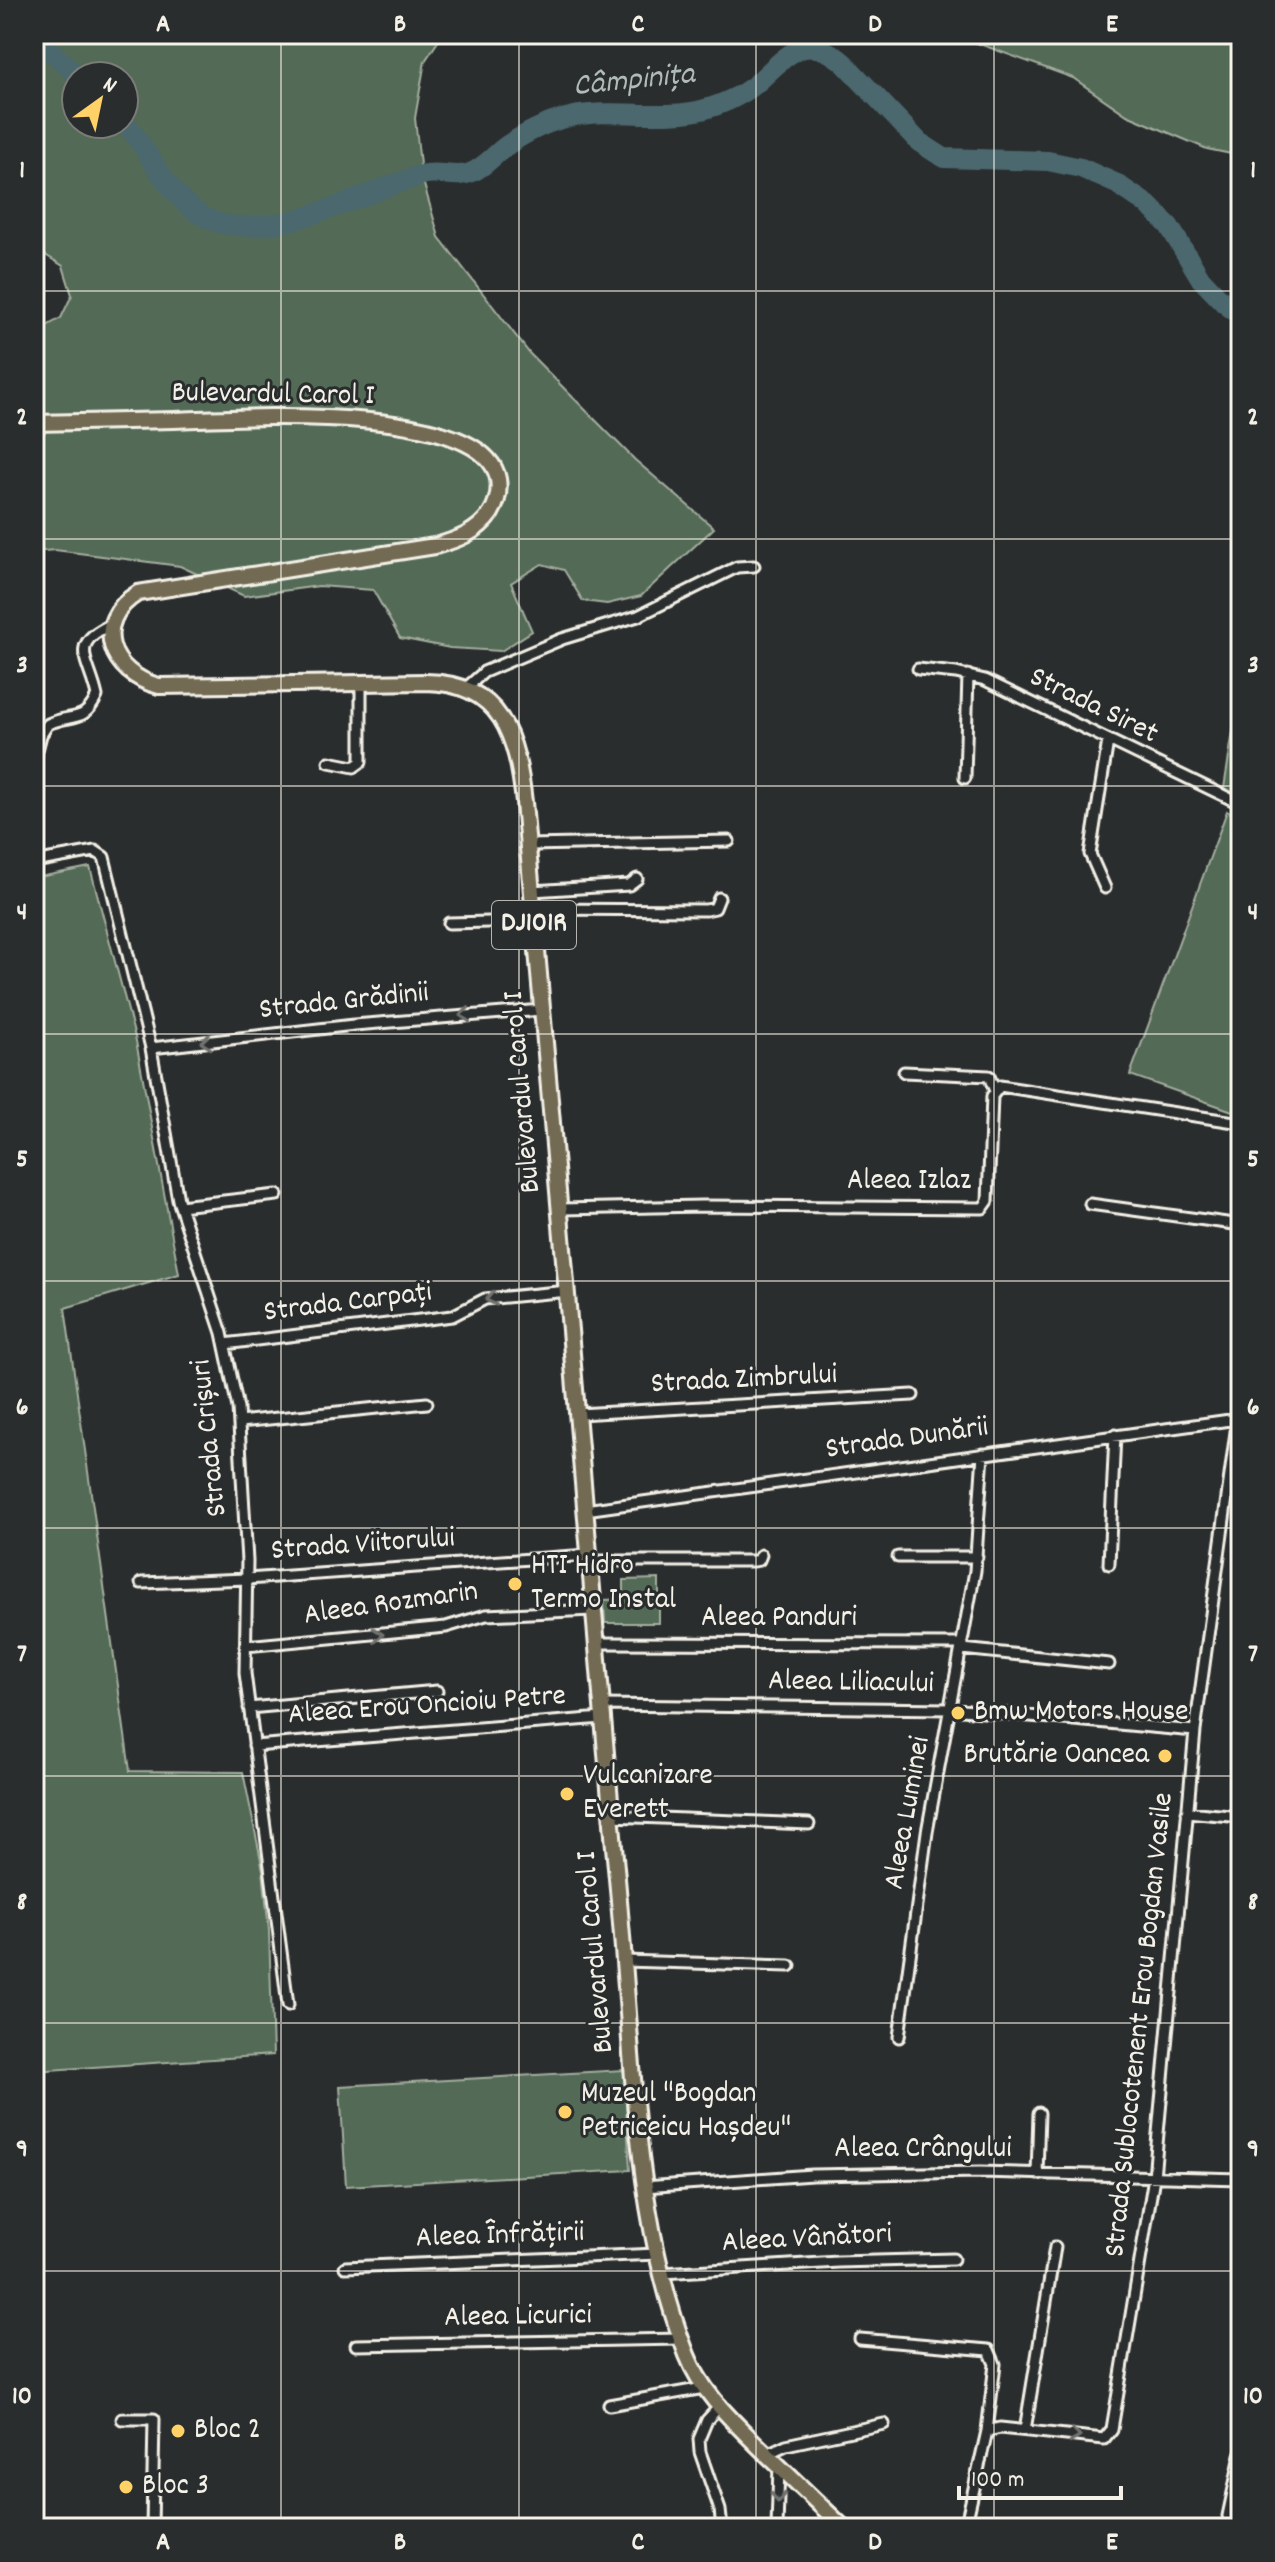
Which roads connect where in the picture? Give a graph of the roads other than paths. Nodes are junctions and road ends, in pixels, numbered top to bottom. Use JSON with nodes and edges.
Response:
{"nodes":[{"id":1,"x":34,"y":423,"type":"edge"},
{"id":2,"x":754,"y":566,"type":"dead end"},
{"id":3,"x":112,"y":624,"type":"junction"},
{"id":4,"x":918,"y":669,"type":"dead end"},
{"id":5,"x":968,"y":675,"type":"junction"},
{"id":6,"x":361,"y":683,"type":"junction"},
{"id":7,"x":466,"y":688,"type":"junction"},
{"id":8,"x":1108,"y":741,"type":"junction"},
{"id":9,"x":34,"y":762,"type":"edge"},
{"id":10,"x":329,"y":762,"type":"dead end"},
{"id":11,"x":965,"y":778,"type":"dead end"},
{"id":12,"x":1241,"y":804,"type":"edge"},
{"id":13,"x":729,"y":841,"type":"dead end"},
{"id":14,"x":528,"y":845,"type":"junction"},
{"id":15,"x":34,"y":862,"type":"edge"},
{"id":16,"x":637,"y":879,"type":"dead end"},
{"id":17,"x":1105,"y":888,"type":"dead end"},
{"id":18,"x":532,"y":891,"type":"junction"},
{"id":19,"x":719,"y":898,"type":"dead end"},
{"id":20,"x":534,"y":915,"type":"junction"},
{"id":21,"x":449,"y":923,"type":"dead end"},
{"id":22,"x":542,"y":1010,"type":"junction"},
{"id":23,"x":151,"y":1048,"type":"junction"},
{"id":24,"x":904,"y":1072,"type":"dead end"},
{"id":25,"x":995,"y":1091,"type":"junction"},
{"id":26,"x":1241,"y":1123,"type":"edge"},
{"id":27,"x":277,"y":1195,"type":"dead end"},
{"id":28,"x":1090,"y":1204,"type":"dead end"},
{"id":29,"x":180,"y":1206,"type":"junction"},
{"id":30,"x":562,"y":1209,"type":"junction"},
{"id":31,"x":1241,"y":1225,"type":"edge"},
{"id":32,"x":568,"y":1291,"type":"junction"},
{"id":33,"x":225,"y":1344,"type":"junction"},
{"id":34,"x":913,"y":1395,"type":"dead end"},
{"id":35,"x":1241,"y":1395,"type":"edge"},
{"id":36,"x":427,"y":1403,"type":"dead end"},
{"id":37,"x":578,"y":1414,"type":"junction"},
{"id":38,"x":1237,"y":1419,"type":"junction"},
{"id":39,"x":239,"y":1422,"type":"junction"},
{"id":40,"x":1115,"y":1435,"type":"junction"},
{"id":41,"x":983,"y":1454,"type":"junction"},
{"id":42,"x":585,"y":1510,"type":"junction"},
{"id":43,"x":761,"y":1555,"type":"dead end"},
{"id":44,"x":898,"y":1557,"type":"dead end"},
{"id":45,"x":977,"y":1557,"type":"junction"},
{"id":46,"x":588,"y":1558,"type":"junction"},
{"id":47,"x":1109,"y":1564,"type":"dead end"},
{"id":48,"x":247,"y":1579,"type":"junction"},
{"id":49,"x":141,"y":1583,"type":"dead end"},
{"id":50,"x":592,"y":1610,"type":"junction"},
{"id":51,"x":595,"y":1643,"type":"junction"},
{"id":52,"x":245,"y":1646,"type":"junction"},
{"id":53,"x":962,"y":1646,"type":"junction"},
{"id":54,"x":1109,"y":1664,"type":"dead end"},
{"id":55,"x":437,"y":1691,"type":"dead end"},
{"id":56,"x":249,"y":1708,"type":"junction"},
{"id":57,"x":951,"y":1709,"type":"junction"},
{"id":58,"x":602,"y":1712,"type":"junction"},
{"id":59,"x":1195,"y":1731,"type":"junction"},
{"id":60,"x":254,"y":1746,"type":"junction"},
{"id":61,"x":1187,"y":1812,"type":"junction"},
{"id":62,"x":611,"y":1816,"type":"junction"},
{"id":63,"x":1241,"y":1817,"type":"edge"},
{"id":64,"x":809,"y":1824,"type":"dead end"},
{"id":65,"x":624,"y":1961,"type":"junction"},
{"id":66,"x":790,"y":1966,"type":"dead end"},
{"id":67,"x":288,"y":2005,"type":"dead end"},
{"id":68,"x":899,"y":2037,"type":"dead end"},
{"id":69,"x":1039,"y":2113,"type":"dead end"},
{"id":70,"x":1037,"y":2174,"type":"junction"},
{"id":71,"x":1154,"y":2177,"type":"junction"},
{"id":72,"x":1241,"y":2179,"type":"edge"},
{"id":73,"x":644,"y":2187,"type":"junction"},
{"id":74,"x":1055,"y":2247,"type":"dead end"},
{"id":75,"x":658,"y":2254,"type":"junction"},
{"id":76,"x":953,"y":2259,"type":"dead end"},
{"id":77,"x":345,"y":2267,"type":"dead end"},
{"id":78,"x":663,"y":2273,"type":"junction"},
{"id":79,"x":682,"y":2339,"type":"junction"},
{"id":80,"x":860,"y":2339,"type":"dead end"},
{"id":81,"x":356,"y":2345,"type":"dead end"},
{"id":82,"x":704,"y":2388,"type":"junction"},
{"id":83,"x":609,"y":2405,"type":"dead end"},
{"id":84,"x":719,"y":2407,"type":"junction"},
{"id":85,"x":122,"y":2419,"type":"dead end"},
{"id":86,"x":884,"y":2424,"type":"dead end"},
{"id":87,"x":1025,"y":2430,"type":"junction"},
{"id":88,"x":987,"y":2431,"type":"junction"},
{"id":89,"x":767,"y":2454,"type":"junction"},
{"id":90,"x":1241,"y":2455,"type":"edge"},
{"id":91,"x":779,"y":2466,"type":"junction"},
{"id":92,"x":1228,"y":2516,"type":"dead end"},
{"id":93,"x":152,"y":2528,"type":"edge"},
{"id":94,"x":722,"y":2528,"type":"edge"},
{"id":95,"x":777,"y":2528,"type":"edge"},
{"id":96,"x":844,"y":2528,"type":"edge"},
{"id":97,"x":965,"y":2528,"type":"edge"}],
"edges":[{"from":1,"to":3,"type":"main road","name":"Bulevardul Carol I"},
{"from":2,"to":7,"type":"street"},
{"from":3,"to":6,"type":"main road"},
{"from":3,"to":9,"type":"street"},
{"from":4,"to":5,"type":"street","name":"Strada Siret"},
{"from":5,"to":8,"type":"street","name":"Strada Siret"},
{"from":5,"to":11,"type":"street"},
{"from":6,"to":7,"type":"main road"},
{"from":6,"to":10,"type":"street"},
{"from":7,"to":14,"type":"main road","name":"Bulevardul Carol I","number":"DJ101R"},
{"from":8,"to":12,"type":"street","name":"Strada Siret"},
{"from":8,"to":17,"type":"street"},
{"from":13,"to":14,"type":"street"},
{"from":14,"to":18,"type":"main road","name":"Bulevardul Carol I","number":"DJ101R"},
{"from":15,"to":23,"type":"street","name":"Strada Crișuri"},
{"from":16,"to":18,"type":"street"},
{"from":18,"to":20,"type":"main road","name":"Bulevardul Carol I","number":"DJ101R"},
{"from":19,"to":20,"type":"street"},
{"from":20,"to":21,"type":"street"},
{"from":20,"to":22,"type":"main road","name":"Bulevardul Carol I","number":"DJ101R"},
{"from":22,"to":23,"type":"street","name":"Strada Grădinii","one_way":true},
{"from":22,"to":30,"type":"main road","name":"Bulevardul Carol I","number":"DJ101R"},
{"from":23,"to":29,"type":"street","name":"Strada Crișuri"},
{"from":24,"to":25,"type":"street"},
{"from":25,"to":26,"type":"street"},
{"from":25,"to":30,"type":"street","name":"Aleea Izlaz"},
{"from":27,"to":29,"type":"street"},
{"from":28,"to":31,"type":"street"},
{"from":29,"to":33,"type":"street","name":"Strada Crișuri"},
{"from":30,"to":32,"type":"main road","name":"Bulevardul Carol I","number":"DJ101R"},
{"from":32,"to":33,"type":"street","name":"Strada Carpați","one_way":true},
{"from":32,"to":37,"type":"main road","name":"Bulevardul Carol I","number":"DJ101R"},
{"from":33,"to":39,"type":"street","name":"Strada Crișuri"},
{"from":34,"to":37,"type":"street","name":"Strada Zimbrului"},
{"from":35,"to":38,"type":"street","name":"Strada Sublocotenent Erou Bogdan Vasile"},
{"from":36,"to":39,"type":"street"},
{"from":37,"to":42,"type":"main road","name":"Bulevardul Carol I","number":"DJ101R"},
{"from":38,"to":40,"type":"street","name":"Strada Dunării"},
{"from":38,"to":59,"type":"street","name":"Strada Sublocotenent Erou Bogdan Vasile"},
{"from":39,"to":48,"type":"street","name":"Strada Crișuri"},
{"from":40,"to":41,"type":"street","name":"Strada Dunării"},
{"from":40,"to":47,"type":"street"},
{"from":41,"to":42,"type":"street","name":"Strada Dunării"},
{"from":41,"to":45,"type":"street","name":"Aleea Luminei"},
{"from":42,"to":46,"type":"main road","name":"Bulevardul Carol I","number":"DJ101R"},
{"from":43,"to":46,"type":"street","name":"Strada Viitorului"},
{"from":44,"to":45,"type":"street"},
{"from":45,"to":53,"type":"street","name":"Aleea Luminei"},
{"from":46,"to":48,"type":"street","name":"Strada Viitorului"},
{"from":46,"to":50,"type":"main road","name":"Bulevardul Carol I","number":"DJ101R"},
{"from":48,"to":49,"type":"street","name":"Strada Viitorului"},
{"from":48,"to":52,"type":"street","name":"Strada Crișuri"},
{"from":50,"to":51,"type":"main road","name":"Bulevardul Carol I","number":"DJ101R"},
{"from":52,"to":50,"type":"street","name":"Aleea Rozmarin","one_way":true},
{"from":51,"to":53,"type":"street","name":"Aleea Panduri"},
{"from":51,"to":58,"type":"main road","name":"Bulevardul Carol I","number":"DJ101R"},
{"from":52,"to":56,"type":"street","name":"Strada Crișuri"},
{"from":53,"to":54,"type":"street","name":"Aleea Panduri"},
{"from":53,"to":57,"type":"street","name":"Aleea Luminei"},
{"from":55,"to":56,"type":"street"},
{"from":56,"to":60,"type":"street","name":"Strada Crișuri"},
{"from":57,"to":58,"type":"street","name":"Aleea Liliacului"},
{"from":57,"to":59,"type":"street","name":"Aleea Liliacului"},
{"from":57,"to":68,"type":"street","name":"Aleea Luminei"},
{"from":58,"to":60,"type":"street","name":"Aleea Erou Oncioiu Petre"},
{"from":58,"to":62,"type":"main road","name":"Bulevardul Carol I","number":"DJ101R"},
{"from":59,"to":61,"type":"street","name":"Strada Sublocotenent Erou Bogdan Vasile"},
{"from":60,"to":67,"type":"street","name":"Strada Crișuri"},
{"from":61,"to":63,"type":"street"},
{"from":61,"to":71,"type":"street","name":"Strada Sublocotenent Erou Bogdan Vasile"},
{"from":62,"to":64,"type":"street"},
{"from":62,"to":65,"type":"main road","name":"Bulevardul Carol I","number":"DJ101R"},
{"from":65,"to":66,"type":"street"},
{"from":65,"to":73,"type":"main road","name":"Bulevardul Carol I","number":"DJ101R"},
{"from":69,"to":70,"type":"street"},
{"from":70,"to":71,"type":"street","name":"Aleea Crângului"},
{"from":70,"to":73,"type":"street","name":"Aleea Crângului"},
{"from":71,"to":72,"type":"street","name":"Aleea Crângului"},
{"from":87,"to":71,"type":"street","name":"Strada Sublocotenent Erou Bogdan Vasile","one_way":true},
{"from":73,"to":75,"type":"main road","name":"Bulevardul Carol I","number":"DJ101R"},
{"from":74,"to":87,"type":"street"},
{"from":75,"to":77,"type":"street","name":"Aleea Înfrățirii"},
{"from":75,"to":78,"type":"main road","name":"Bulevardul Carol I","number":"DJ101R"},
{"from":76,"to":78,"type":"street","name":"Aleea Vânători"},
{"from":78,"to":79,"type":"main road","name":"Bulevardul Carol I","number":"DJ101R"},
{"from":79,"to":81,"type":"street","name":"Aleea Licurici"},
{"from":79,"to":82,"type":"main road","name":"Bulevardul Carol I","number":"DJ101R"},
{"from":80,"to":88,"type":"street"},
{"from":82,"to":83,"type":"street"},
{"from":82,"to":84,"type":"main road","name":"Bulevardul Carol I","number":"DJ101R"},
{"from":84,"to":89,"type":"main road","name":"Bulevardul Carol I","number":"DJ101R"},
{"from":84,"to":94,"type":"street"},
{"from":85,"to":93,"type":"street"},
{"from":86,"to":89,"type":"street"},
{"from":87,"to":88,"type":"street","name":"Strada Sublocotenent Erou Bogdan Vasile"},
{"from":88,"to":97,"type":"street"},
{"from":89,"to":91,"type":"main road","name":"Bulevardul Carol I","number":"DJ101R"},
{"from":90,"to":92,"type":"street"},
{"from":91,"to":95,"type":"street","one_way":true},
{"from":91,"to":96,"type":"main road","name":"Bulevardul Carol I","number":"DJ101R"}]}
